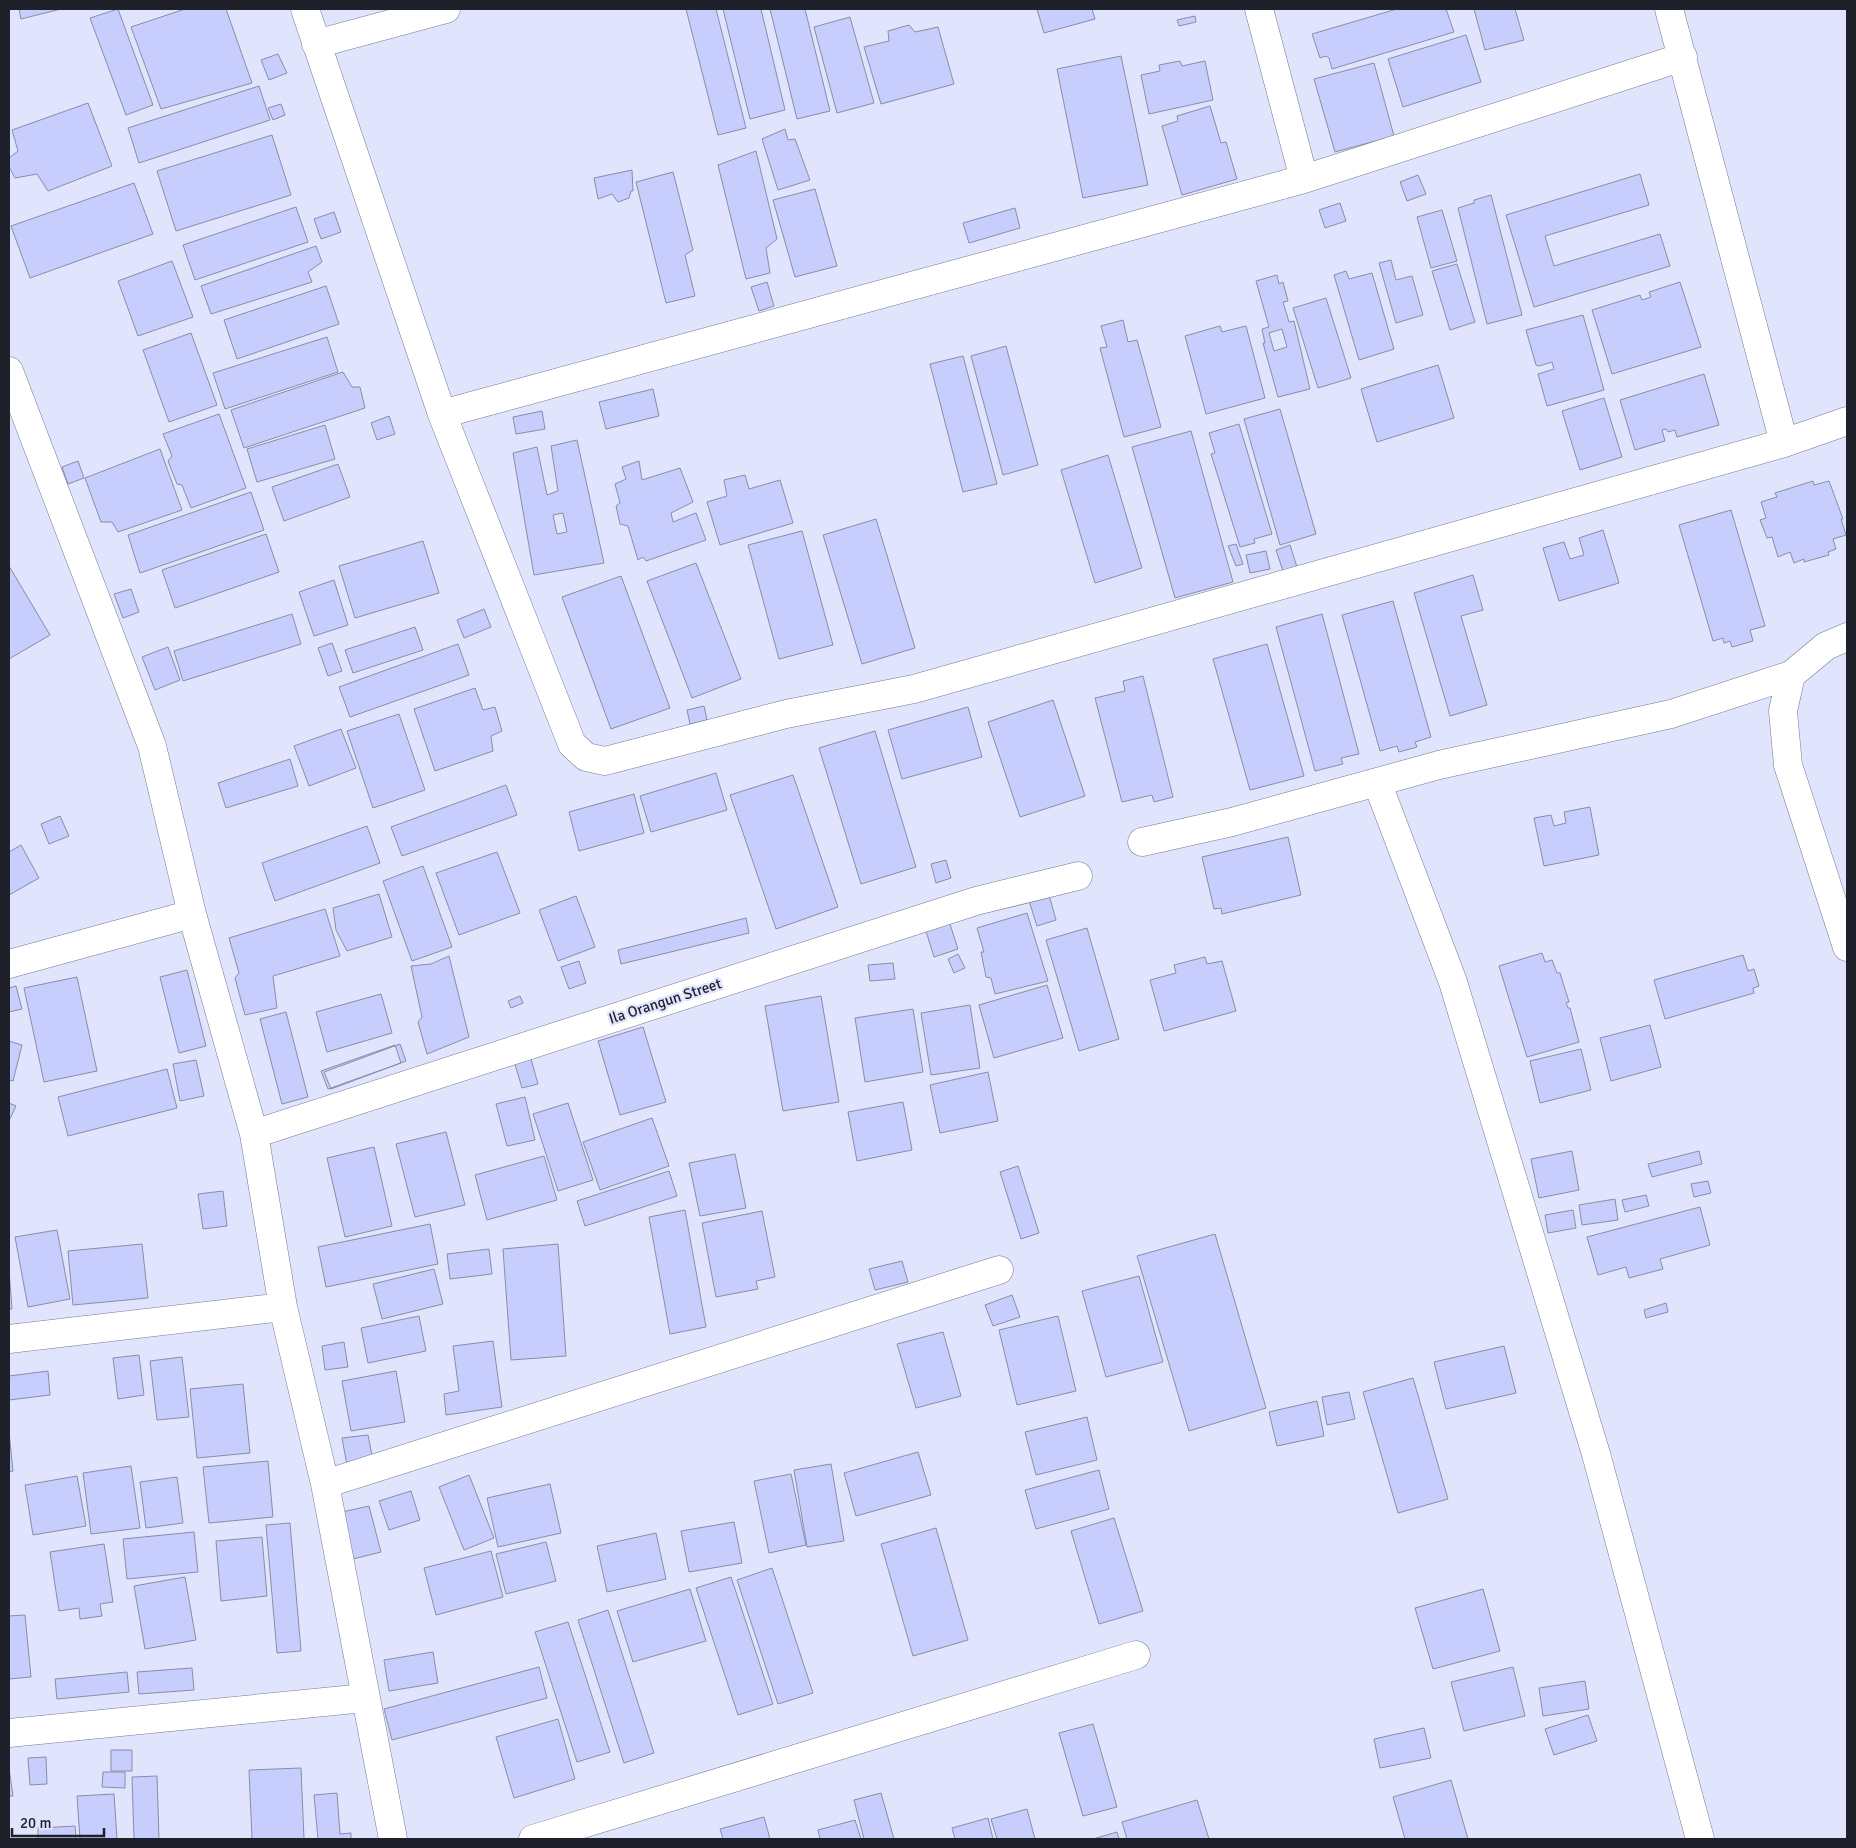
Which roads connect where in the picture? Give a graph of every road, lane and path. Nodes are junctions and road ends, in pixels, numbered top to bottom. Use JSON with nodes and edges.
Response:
{"nodes":[{"id":1,"x":305,"y":9,"type":"edge"},
{"id":2,"x":446,"y":9,"type":"edge"},
{"id":3,"x":1259,"y":9,"type":"edge"},
{"id":4,"x":1669,"y":9,"type":"edge"},
{"id":5,"x":316,"y":44,"type":"junction"},
{"id":6,"x":1683,"y":57,"type":"junction"},
{"id":7,"x":1304,"y":179,"type":"junction"},
{"id":8,"x":9,"y":372,"type":"edge"},
{"id":9,"x":442,"y":414,"type":"junction"},
{"id":10,"x":1847,"y":421,"type":"edge"},
{"id":11,"x":1784,"y":443,"type":"junction"},
{"id":12,"x":1847,"y":637,"type":"edge"},
{"id":13,"x":1791,"y":675,"type":"junction"},
{"id":14,"x":1377,"y":782,"type":"junction"},
{"id":15,"x":1142,"y":842,"type":"dead end"},
{"id":16,"x":1078,"y":876,"type":"dead end"},
{"id":17,"x":192,"y":914,"type":"junction"},
{"id":18,"x":1847,"y":947,"type":"edge"},
{"id":19,"x":9,"y":964,"type":"edge"},
{"id":20,"x":254,"y":1134,"type":"junction"},
{"id":21,"x":999,"y":1270,"type":"dead end"},
{"id":22,"x":283,"y":1307,"type":"junction"},
{"id":23,"x":9,"y":1339,"type":"edge"},
{"id":24,"x":325,"y":1484,"type":"junction"},
{"id":25,"x":1136,"y":1655,"type":"dead end"},
{"id":26,"x":365,"y":1698,"type":"junction"},
{"id":27,"x":9,"y":1733,"type":"edge"},
{"id":28,"x":394,"y":1839,"type":"edge"},
{"id":29,"x":533,"y":1839,"type":"edge"},
{"id":30,"x":1700,"y":1839,"type":"edge"}],
"edges":[{"from":1,"to":5,"type":"street"},
{"from":2,"to":5,"type":"street"},
{"from":3,"to":7,"type":"street"},
{"from":4,"to":6,"type":"street"},
{"from":5,"to":9,"type":"street"},
{"from":6,"to":7,"type":"street"},
{"from":6,"to":11,"type":"street"},
{"from":7,"to":9,"type":"street"},
{"from":8,"to":17,"type":"street"},
{"from":9,"to":11,"type":"street"},
{"from":10,"to":11,"type":"street"},
{"from":12,"to":13,"type":"street"},
{"from":13,"to":14,"type":"street"},
{"from":13,"to":18,"type":"street"},
{"from":14,"to":15,"type":"street"},
{"from":14,"to":30,"type":"street"},
{"from":16,"to":20,"type":"street","name":"Ila Orangun Street"},
{"from":17,"to":19,"type":"street"},
{"from":17,"to":20,"type":"street"},
{"from":20,"to":22,"type":"street"},
{"from":21,"to":24,"type":"street"},
{"from":22,"to":23,"type":"street"},
{"from":22,"to":24,"type":"street"},
{"from":24,"to":26,"type":"street"},
{"from":25,"to":29,"type":"street"},
{"from":26,"to":27,"type":"street"},
{"from":26,"to":28,"type":"street"}]}
